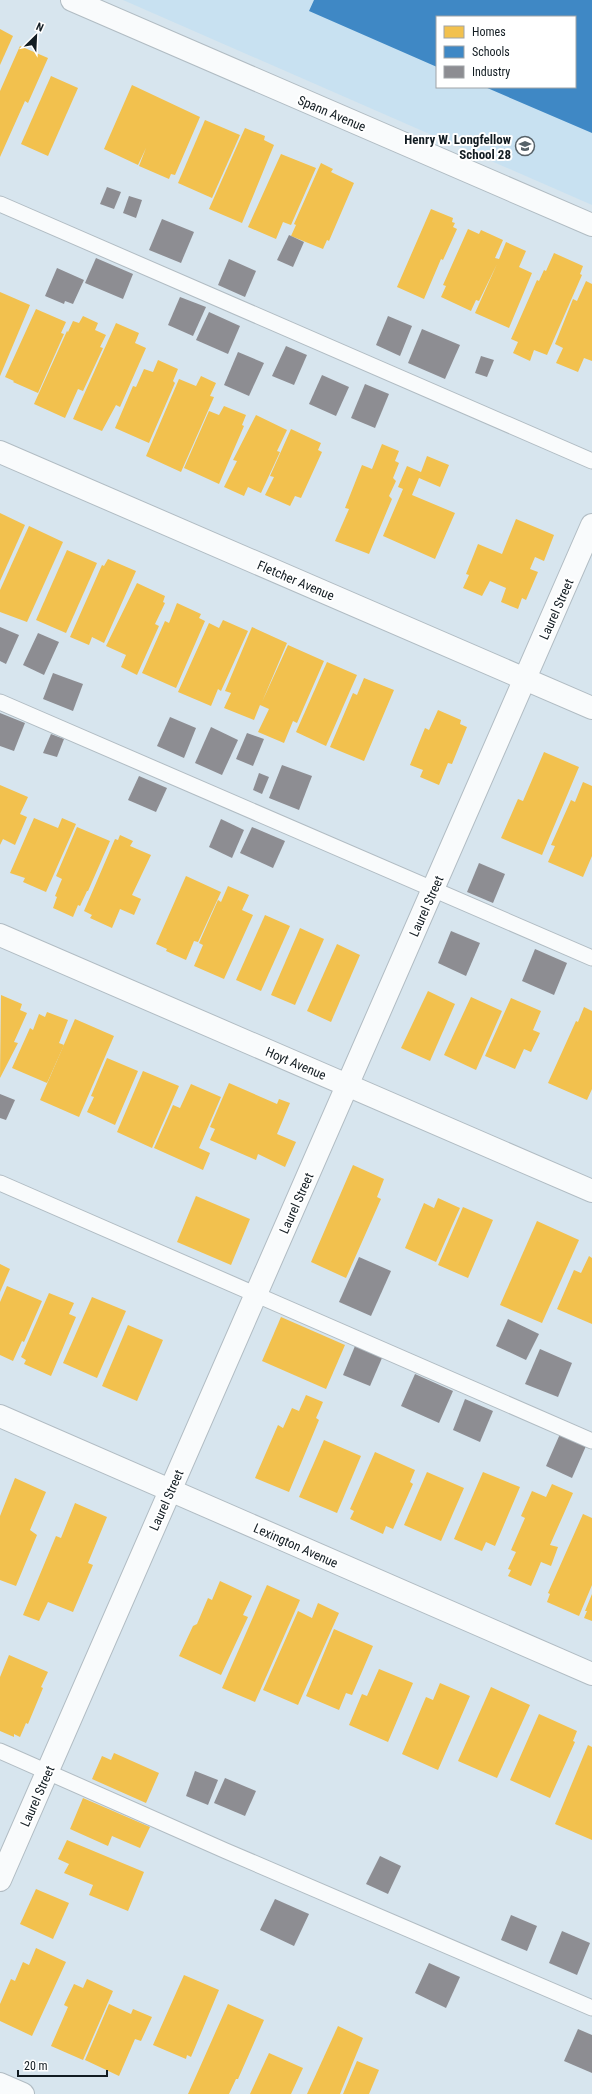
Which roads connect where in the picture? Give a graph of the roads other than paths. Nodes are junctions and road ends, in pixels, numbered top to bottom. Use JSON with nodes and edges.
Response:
{"nodes":[{"id":1,"x":72,"y":0,"type":"edge"},
{"id":2,"x":0,"y":204,"type":"edge"},
{"id":3,"x":592,"y":225,"type":"edge"},
{"id":4,"x":0,"y":452,"type":"edge"},
{"id":5,"x":592,"y":461,"type":"edge"},
{"id":6,"x":592,"y":525,"type":"edge"},
{"id":7,"x":525,"y":679,"type":"junction"},
{"id":8,"x":0,"y":702,"type":"edge"},
{"id":9,"x":592,"y":708,"type":"edge"},
{"id":10,"x":433,"y":889,"type":"junction"},
{"id":11,"x":0,"y":935,"type":"edge"},
{"id":12,"x":592,"y":958,"type":"edge"},
{"id":13,"x":347,"y":1085,"type":"junction"},
{"id":14,"x":0,"y":1183,"type":"edge"},
{"id":15,"x":592,"y":1191,"type":"edge"},
{"id":16,"x":256,"y":1294,"type":"junction"},
{"id":17,"x":0,"y":1416,"type":"edge"},
{"id":18,"x":592,"y":1441,"type":"edge"},
{"id":19,"x":170,"y":1490,"type":"junction"},
{"id":20,"x":592,"y":1674,"type":"edge"},
{"id":21,"x":0,"y":1750,"type":"edge"},
{"id":22,"x":48,"y":1772,"type":"junction"},
{"id":23,"x":0,"y":1880,"type":"edge"},
{"id":24,"x":592,"y":2008,"type":"edge"},
{"id":25,"x":0,"y":2084,"type":"edge"},
{"id":26,"x":23,"y":2094,"type":"edge"}],
"edges":[{"from":1,"to":3,"type":"street","name":"Spann Avenue"},
{"from":2,"to":5,"type":"lane"},
{"from":4,"to":7,"type":"street","name":"Fletcher Avenue"},
{"from":6,"to":7,"type":"street","name":"Laurel Street"},
{"from":7,"to":9,"type":"street","name":"Fletcher Avenue"},
{"from":7,"to":10,"type":"street","name":"Laurel Street"},
{"from":8,"to":10,"type":"lane"},
{"from":10,"to":12,"type":"lane"},
{"from":10,"to":13,"type":"street","name":"Laurel Street"},
{"from":11,"to":13,"type":"street","name":"Hoyt Avenue"},
{"from":13,"to":15,"type":"street","name":"Hoyt Avenue"},
{"from":13,"to":16,"type":"street","name":"Laurel Street"},
{"from":14,"to":16,"type":"lane"},
{"from":16,"to":18,"type":"lane"},
{"from":16,"to":19,"type":"street","name":"Laurel Street"},
{"from":17,"to":19,"type":"street","name":"Lexington Avenue"},
{"from":19,"to":20,"type":"street","name":"Lexington Avenue"},
{"from":19,"to":22,"type":"street","name":"Laurel Street"},
{"from":21,"to":22,"type":"lane"},
{"from":22,"to":23,"type":"street","name":"Laurel Street"},
{"from":22,"to":24,"type":"lane"},
{"from":25,"to":26,"type":"street"}]}
